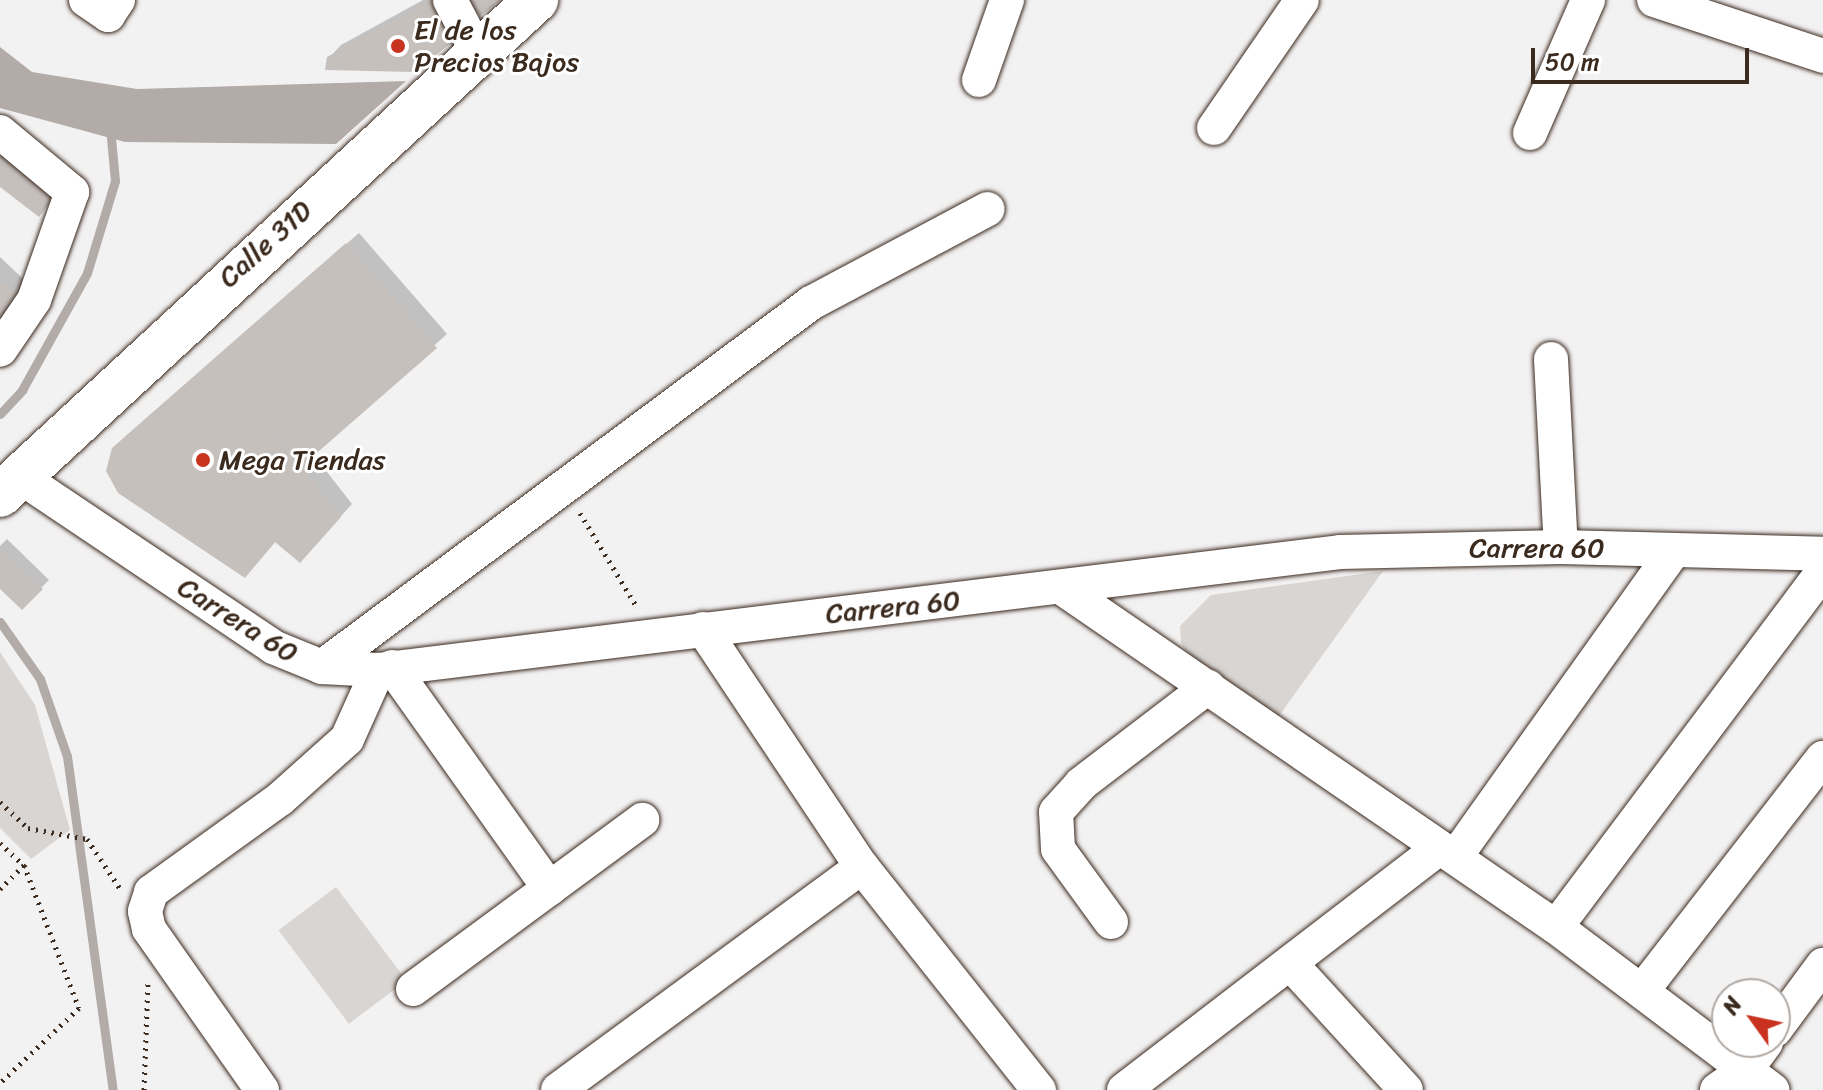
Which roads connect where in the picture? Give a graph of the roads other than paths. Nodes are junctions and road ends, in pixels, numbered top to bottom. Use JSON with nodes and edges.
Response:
{"nodes":[{"id":1,"x":450,"y":0,"type":"edge"},
{"id":2,"x":536,"y":0,"type":"edge"},
{"id":3,"x":1007,"y":0,"type":"edge"},
{"id":4,"x":1302,"y":0,"type":"edge"},
{"id":5,"x":1588,"y":0,"type":"edge"},
{"id":6,"x":1654,"y":0,"type":"edge"},
{"id":7,"x":478,"y":53,"type":"junction"},
{"id":8,"x":1823,"y":56,"type":"edge"},
{"id":9,"x":979,"y":80,"type":"dead end"},
{"id":10,"x":1214,"y":128,"type":"dead end"},
{"id":11,"x":0,"y":132,"type":"edge"},
{"id":12,"x":1530,"y":133,"type":"dead end"},
{"id":13,"x":988,"y":209,"type":"dead end"},
{"id":14,"x":0,"y":350,"type":"edge"},
{"id":15,"x":1551,"y":359,"type":"dead end"},
{"id":16,"x":9,"y":486,"type":"edge"},
{"id":17,"x":1561,"y":547,"type":"junction"},
{"id":18,"x":1674,"y":550,"type":"junction"},
{"id":19,"x":1823,"y":554,"type":"edge"},
{"id":20,"x":1823,"y":571,"type":"edge"},
{"id":21,"x":1062,"y":588,"type":"junction"},
{"id":22,"x":703,"y":629,"type":"junction"},
{"id":23,"x":322,"y":667,"type":"junction"},
{"id":24,"x":385,"y":669,"type":"junction"},
{"id":25,"x":1208,"y":687,"type":"junction"},
{"id":26,"x":1823,"y":758,"type":"edge"},
{"id":27,"x":642,"y":820,"type":"dead end"},
{"id":28,"x":1448,"y":852,"type":"junction"},
{"id":29,"x":862,"y":867,"type":"junction"},
{"id":30,"x":550,"y":889,"type":"junction"},
{"id":31,"x":1111,"y":922,"type":"dead end"},
{"id":32,"x":1556,"y":927,"type":"junction"},
{"id":33,"x":1290,"y":963,"type":"junction"},
{"id":34,"x":1823,"y":965,"type":"edge"},
{"id":35,"x":413,"y":989,"type":"dead end"},
{"id":36,"x":1642,"y":991,"type":"junction"},
{"id":37,"x":1791,"y":1008,"type":"edge"},
{"id":38,"x":1763,"y":1058,"type":"edge"},
{"id":39,"x":1759,"y":1080,"type":"edge"},
{"id":40,"x":262,"y":1090,"type":"edge"},
{"id":41,"x":558,"y":1090,"type":"edge"},
{"id":42,"x":1039,"y":1090,"type":"edge"},
{"id":43,"x":1124,"y":1090,"type":"edge"},
{"id":44,"x":1406,"y":1090,"type":"edge"},
{"id":45,"x":1717,"y":1090,"type":"edge"}],
"edges":[{"from":1,"to":7,"type":"street"},
{"from":2,"to":7,"type":"street","name":"Calle 31D"},
{"from":3,"to":9,"type":"street"},
{"from":4,"to":10,"type":"street"},
{"from":5,"to":12,"type":"street"},
{"from":6,"to":8,"type":"street"},
{"from":7,"to":16,"type":"street","name":"Calle 31D"},
{"from":11,"to":14,"type":"street"},
{"from":13,"to":23,"type":"street"},
{"from":15,"to":17,"type":"street"},
{"from":16,"to":23,"type":"street","name":"Carrera 60"},
{"from":17,"to":18,"type":"street","name":"Carrera 60"},
{"from":17,"to":21,"type":"street","name":"Carrera 60"},
{"from":18,"to":19,"type":"street","name":"Carrera 60"},
{"from":18,"to":28,"type":"street"},
{"from":20,"to":32,"type":"street"},
{"from":21,"to":22,"type":"street","name":"Carrera 60"},
{"from":21,"to":25,"type":"street"},
{"from":22,"to":24,"type":"street","name":"Carrera 60"},
{"from":22,"to":29,"type":"street"},
{"from":23,"to":24,"type":"street","name":"Carrera 60"},
{"from":24,"to":30,"type":"street"},
{"from":24,"to":40,"type":"street"},
{"from":25,"to":28,"type":"street"},
{"from":25,"to":31,"type":"street"},
{"from":26,"to":36,"type":"street"},
{"from":27,"to":30,"type":"street"},
{"from":28,"to":32,"type":"street"},
{"from":28,"to":33,"type":"street"},
{"from":29,"to":41,"type":"street"},
{"from":29,"to":42,"type":"street"},
{"from":30,"to":35,"type":"street"},
{"from":32,"to":36,"type":"street"},
{"from":33,"to":43,"type":"street"},
{"from":33,"to":44,"type":"street"},
{"from":34,"to":37,"type":"street"},
{"from":36,"to":39,"type":"street"},
{"from":38,"to":39,"type":"street"},
{"from":39,"to":45,"type":"street"}]}
